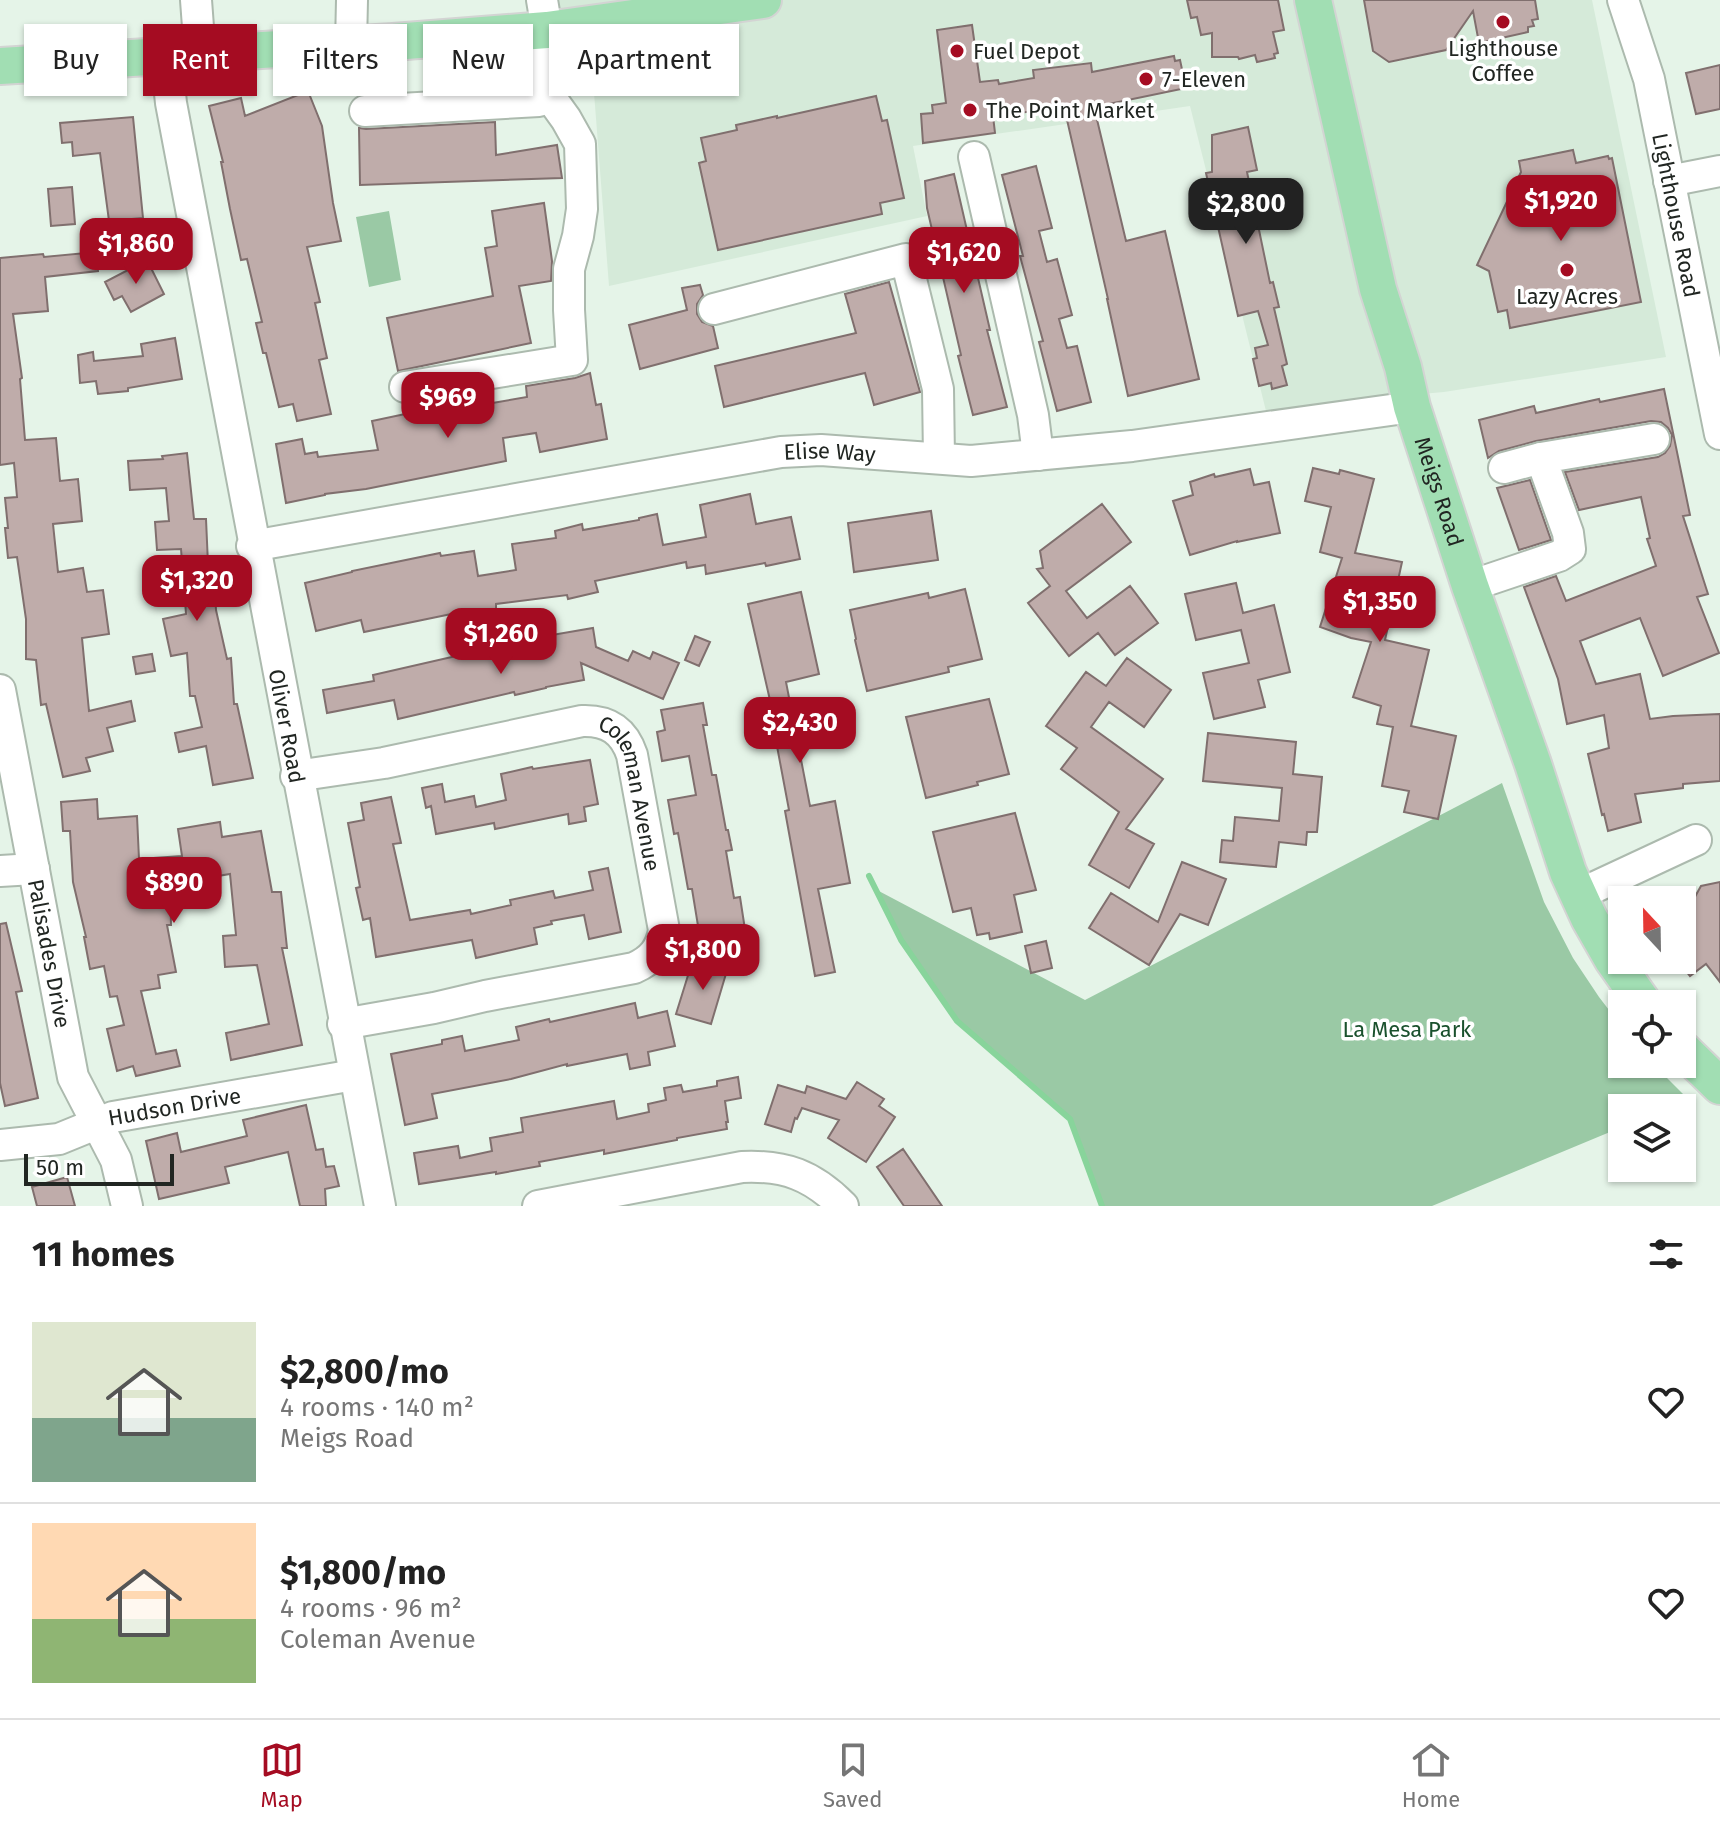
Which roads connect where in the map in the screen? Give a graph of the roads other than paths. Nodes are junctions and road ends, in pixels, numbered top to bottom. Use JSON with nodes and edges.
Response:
{"nodes":[{"id":1,"x":196,"y":0,"type":"edge"},
{"id":2,"x":352,"y":0,"type":"edge"},
{"id":3,"x":763,"y":0,"type":"edge"},
{"id":4,"x":1313,"y":0,"type":"edge"},
{"id":5,"x":1623,"y":0,"type":"edge"},
{"id":6,"x":543,"y":20,"type":"edge"},
{"id":7,"x":190,"y":24,"type":"edge"},
{"id":8,"x":351,"y":24,"type":"edge"},
{"id":9,"x":407,"y":38,"type":"edge"},
{"id":10,"x":143,"y":57,"type":"edge"},
{"id":11,"x":0,"y":66,"type":"edge"},
{"id":12,"x":548,"y":94,"type":"junction"},
{"id":13,"x":173,"y":96,"type":"edge"},
{"id":14,"x":365,"y":111,"type":"dead end"},
{"id":15,"x":974,"y":157,"type":"dead end"},
{"id":16,"x":1720,"y":171,"type":"edge"},
{"id":17,"x":1669,"y":181,"type":"junction"},
{"id":18,"x":714,"y":309,"type":"dead end"},
{"id":19,"x":405,"y":387,"type":"dead end"},
{"id":20,"x":1412,"y":407,"type":"junction"},
{"id":21,"x":1719,"y":422,"type":"edge"},
{"id":22,"x":1654,"y":439,"type":"dead end"},
{"id":23,"x":1038,"y":455,"type":"junction"},
{"id":24,"x":939,"y":458,"type":"junction"},
{"id":25,"x":1541,"y":458,"type":"junction"},
{"id":26,"x":1504,"y":468,"type":"dead end"},
{"id":27,"x":252,"y":546,"type":"junction"},
{"id":28,"x":1470,"y":586,"type":"junction"},
{"id":29,"x":0,"y":690,"type":"edge"},
{"id":30,"x":296,"y":776,"type":"junction"},
{"id":31,"x":1696,"y":840,"type":"dead end"},
{"id":32,"x":34,"y":869,"type":"junction"},
{"id":33,"x":0,"y":871,"type":"edge"},
{"id":34,"x":1578,"y":895,"type":"junction"},
{"id":35,"x":1634,"y":990,"type":"edge"},
{"id":36,"x":343,"y":1024,"type":"junction"},
{"id":37,"x":1696,"y":1063,"type":"edge"},
{"id":38,"x":354,"y":1075,"type":"junction"},
{"id":39,"x":1720,"y":1086,"type":"edge"},
{"id":40,"x":97,"y":1125,"type":"junction"},
{"id":41,"x":0,"y":1145,"type":"edge"},
{"id":42,"x":127,"y":1206,"type":"edge"},
{"id":43,"x":380,"y":1206,"type":"edge"},
{"id":44,"x":538,"y":1206,"type":"edge"},
{"id":45,"x":843,"y":1206,"type":"edge"}],
"edges":[{"from":1,"to":7,"type":"street","name":"Oliver Road"},
{"from":2,"to":8,"type":"street"},
{"from":3,"to":6,"type":"main road"},
{"from":4,"to":20,"type":"main road","name":"Meigs Road"},
{"from":5,"to":17,"type":"street","name":"Lighthouse Road"},
{"from":6,"to":9,"type":"main road"},
{"from":6,"to":12,"type":"street"},
{"from":10,"to":11,"type":"main road"},
{"from":12,"to":14,"type":"street"},
{"from":12,"to":19,"type":"street"},
{"from":13,"to":27,"type":"street","name":"Oliver Road"},
{"from":15,"to":23,"type":"street"},
{"from":16,"to":17,"type":"street"},
{"from":17,"to":21,"type":"street","name":"Lighthouse Road"},
{"from":18,"to":24,"type":"street"},
{"from":20,"to":23,"type":"street","name":"Elise Way"},
{"from":20,"to":28,"type":"main road","name":"Meigs Road"},
{"from":22,"to":25,"type":"street"},
{"from":23,"to":24,"type":"street","name":"Elise Way"},
{"from":24,"to":27,"type":"street","name":"Elise Way"},
{"from":25,"to":26,"type":"street"},
{"from":25,"to":28,"type":"street"},
{"from":27,"to":30,"type":"street","name":"Oliver Road"},
{"from":28,"to":34,"type":"main road","name":"Meigs Road"},
{"from":29,"to":32,"type":"street","name":"Palisades Drive"},
{"from":30,"to":36,"type":"street","name":"Oliver Road"},
{"from":30,"to":36,"type":"street","name":"Coleman Avenue"},
{"from":31,"to":34,"type":"street"},
{"from":32,"to":33,"type":"street"},
{"from":32,"to":40,"type":"street","name":"Palisades Drive"},
{"from":34,"to":35,"type":"main road","name":"Meigs Road"},
{"from":36,"to":38,"type":"street","name":"Oliver Road"},
{"from":37,"to":39,"type":"main road"},
{"from":38,"to":40,"type":"street","name":"Hudson Drive"},
{"from":38,"to":43,"type":"street","name":"Oliver Road"},
{"from":40,"to":41,"type":"street","name":"Hudson Drive"},
{"from":40,"to":42,"type":"street","name":"Palisades Drive"},
{"from":44,"to":45,"type":"street"}]}
